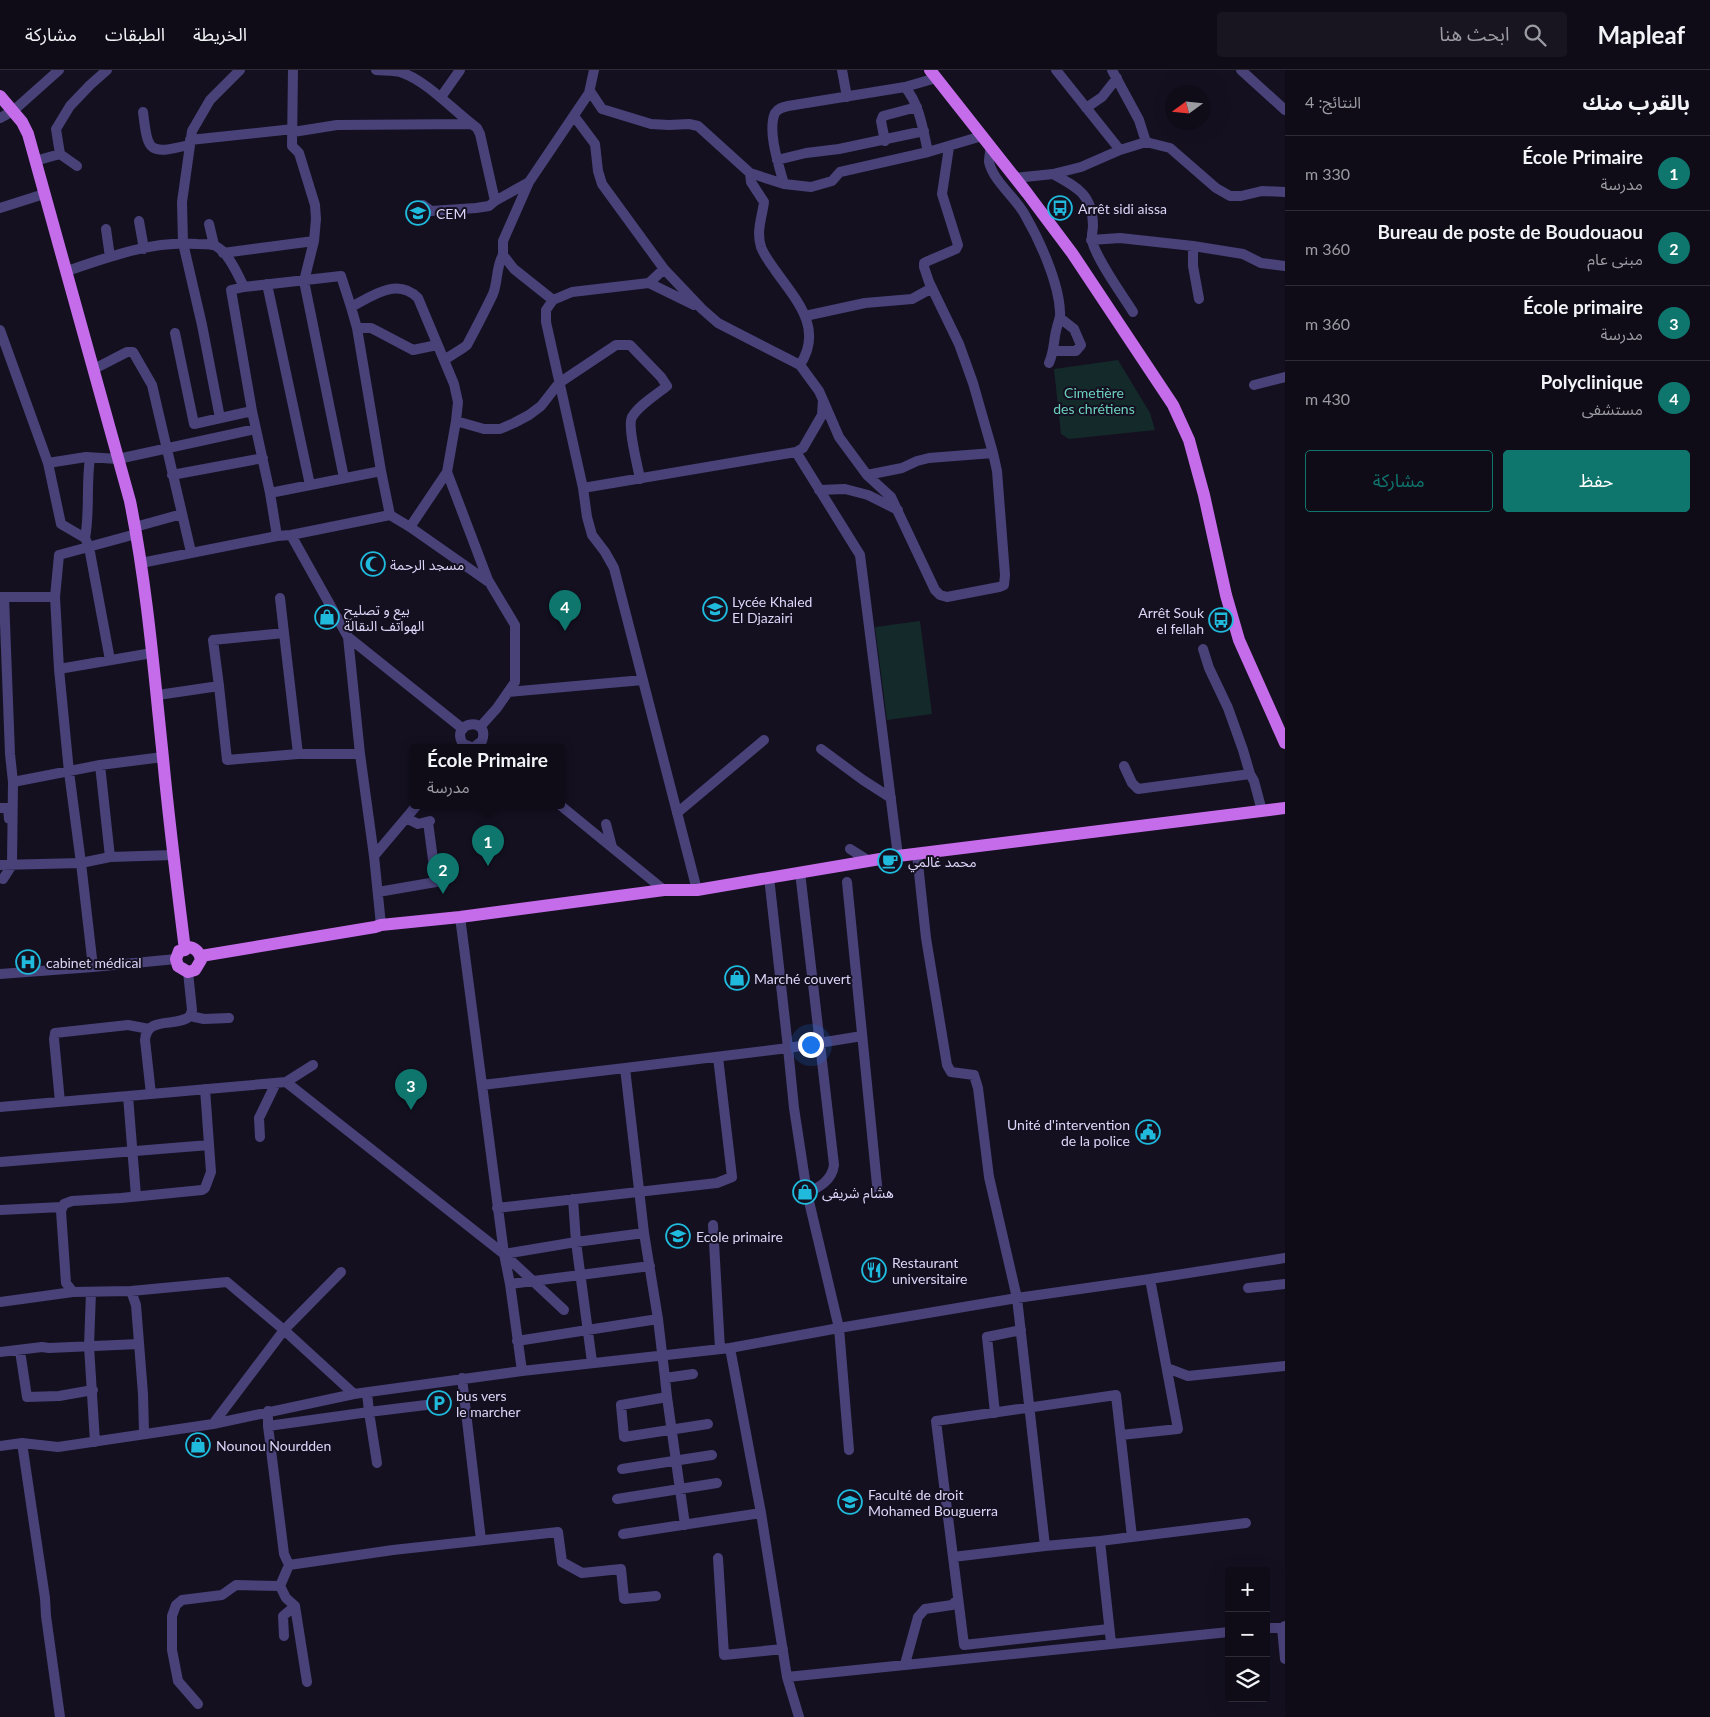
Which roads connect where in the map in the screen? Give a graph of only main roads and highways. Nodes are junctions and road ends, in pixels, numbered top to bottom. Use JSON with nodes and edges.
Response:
{"nodes":[{"id":1,"x":933,"y":74,"type":"edge"},
{"id":2,"x":0,"y":96,"type":"edge"},
{"id":3,"x":1285,"y":743,"type":"edge"},
{"id":4,"x":1285,"y":808,"type":"edge"},
{"id":5,"x":180,"y":954,"type":"junction"},
{"id":6,"x":201,"y":956,"type":"junction"}],
"edges":[{"from":1,"to":3,"type":"main road"},
{"from":2,"to":5,"type":"main road"},
{"from":4,"to":6,"type":"main road"},
{"from":5,"to":6,"type":"main road"},
{"from":5,"to":6,"type":"main road"}]}
